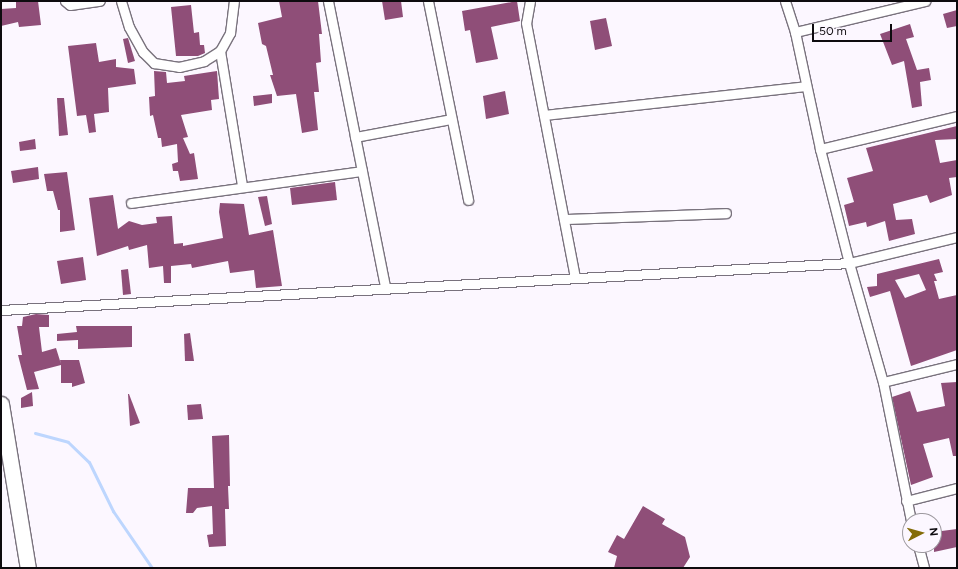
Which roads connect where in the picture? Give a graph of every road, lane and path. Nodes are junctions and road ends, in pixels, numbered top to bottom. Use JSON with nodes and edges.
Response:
{"nodes":[{"id":1,"x":65,"y":1,"type":"edge"},
{"id":2,"x":100,"y":1,"type":"edge"},
{"id":3,"x":121,"y":1,"type":"edge"},
{"id":4,"x":234,"y":1,"type":"edge"},
{"id":5,"x":328,"y":1,"type":"edge"},
{"id":6,"x":428,"y":1,"type":"edge"},
{"id":7,"x":530,"y":1,"type":"edge"},
{"id":8,"x":785,"y":1,"type":"edge"},
{"id":9,"x":925,"y":1,"type":"edge"},
{"id":10,"x":795,"y":32,"type":"junction"},
{"id":11,"x":220,"y":51,"type":"junction"},
{"id":12,"x":805,"y":86,"type":"junction"},
{"id":13,"x":544,"y":115,"type":"junction"},
{"id":14,"x":957,"y":116,"type":"edge"},
{"id":15,"x":451,"y":119,"type":"junction"},
{"id":16,"x":355,"y":137,"type":"junction"},
{"id":17,"x":820,"y":149,"type":"junction"},
{"id":18,"x":362,"y":171,"type":"junction"},
{"id":19,"x":242,"y":186,"type":"junction"},
{"id":20,"x":468,"y":200,"type":"dead end"},
{"id":21,"x":131,"y":203,"type":"dead end"},
{"id":22,"x":726,"y":213,"type":"dead end"},
{"id":23,"x":564,"y":220,"type":"junction"},
{"id":24,"x":957,"y":238,"type":"edge"},
{"id":25,"x":849,"y":263,"type":"junction"},
{"id":26,"x":575,"y":277,"type":"junction"},
{"id":27,"x":385,"y":287,"type":"junction"},
{"id":28,"x":1,"y":310,"type":"edge"},
{"id":29,"x":957,"y":364,"type":"edge"},
{"id":30,"x":883,"y":382,"type":"junction"},
{"id":31,"x":1,"y":404,"type":"edge"},
{"id":32,"x":957,"y":488,"type":"edge"},
{"id":33,"x":906,"y":501,"type":"junction"},
{"id":34,"x":909,"y":513,"type":"edge"},
{"id":35,"x":920,"y":553,"type":"edge"},
{"id":36,"x":28,"y":568,"type":"edge"},
{"id":37,"x":924,"y":568,"type":"edge"}],
"edges":[{"from":1,"to":2,"type":"street"},
{"from":3,"to":11,"type":"street"},
{"from":4,"to":11,"type":"street"},
{"from":5,"to":16,"type":"street"},
{"from":6,"to":15,"type":"street"},
{"from":7,"to":13,"type":"street"},
{"from":8,"to":10,"type":"street"},
{"from":9,"to":10,"type":"street"},
{"from":10,"to":12,"type":"street"},
{"from":11,"to":19,"type":"street"},
{"from":12,"to":13,"type":"street"},
{"from":12,"to":17,"type":"street"},
{"from":13,"to":23,"type":"street"},
{"from":14,"to":17,"type":"street"},
{"from":15,"to":16,"type":"street"},
{"from":15,"to":20,"type":"street"},
{"from":16,"to":18,"type":"street"},
{"from":17,"to":25,"type":"street"},
{"from":18,"to":19,"type":"street"},
{"from":18,"to":27,"type":"street"},
{"from":19,"to":21,"type":"street"},
{"from":22,"to":23,"type":"street"},
{"from":23,"to":26,"type":"street"},
{"from":24,"to":25,"type":"street"},
{"from":25,"to":26,"type":"street"},
{"from":25,"to":30,"type":"street"},
{"from":26,"to":27,"type":"street"},
{"from":27,"to":28,"type":"street"},
{"from":29,"to":30,"type":"street"},
{"from":30,"to":33,"type":"street"},
{"from":31,"to":36,"type":"main road"},
{"from":32,"to":33,"type":"street"},
{"from":33,"to":34,"type":"street"},
{"from":35,"to":37,"type":"street"}]}
